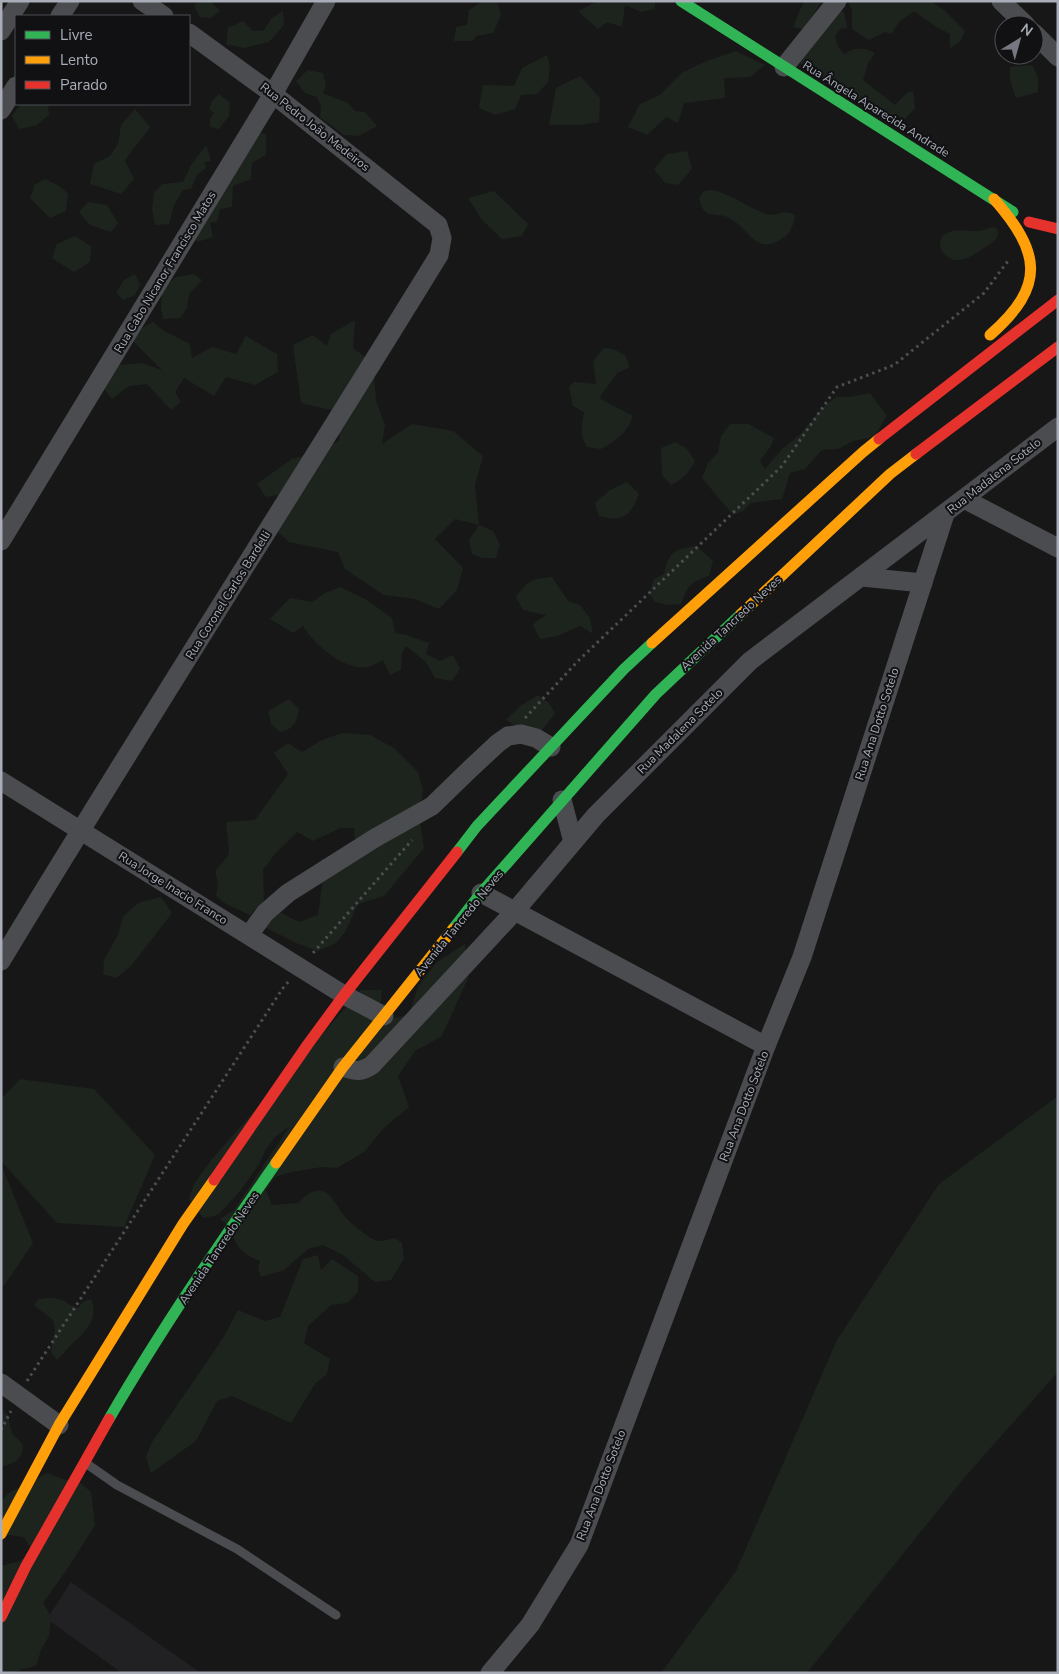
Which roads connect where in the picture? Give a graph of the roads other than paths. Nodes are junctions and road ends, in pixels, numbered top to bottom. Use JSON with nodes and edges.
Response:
{"nodes":[{"id":1,"x":20,"y":1,"type":"edge"},
{"id":2,"x":70,"y":1,"type":"edge"},
{"id":3,"x":142,"y":1,"type":"edge"},
{"id":4,"x":326,"y":1,"type":"edge"},
{"id":5,"x":681,"y":1,"type":"edge"},
{"id":6,"x":837,"y":1,"type":"edge"},
{"id":7,"x":1002,"y":1,"type":"edge"},
{"id":8,"x":61,"y":15,"type":"edge"},
{"id":9,"x":163,"y":15,"type":"edge"},
{"id":10,"x":1016,"y":15,"type":"edge"},
{"id":11,"x":1,"y":31,"type":"edge"},
{"id":12,"x":190,"y":34,"type":"edge"},
{"id":13,"x":1044,"y":43,"type":"edge"},
{"id":14,"x":1058,"y":57,"type":"edge"},
{"id":15,"x":784,"y":67,"type":"junction"},
{"id":16,"x":15,"y":88,"type":"edge"},
{"id":17,"x":274,"y":94,"type":"junction"},
{"id":18,"x":1,"y":110,"type":"edge"},
{"id":19,"x":994,"y":199,"type":"junction"},
{"id":20,"x":1029,"y":222,"type":"junction"},
{"id":21,"x":438,"y":225,"type":"joint"},
{"id":22,"x":1058,"y":229,"type":"edge"},
{"id":23,"x":1058,"y":240,"type":"edge"},
{"id":24,"x":1058,"y":300,"type":"edge"},
{"id":25,"x":982,"y":341,"type":"dead end"},
{"id":26,"x":1058,"y":347,"type":"edge"},
{"id":27,"x":943,"y":376,"type":"dead end"},
{"id":28,"x":928,"y":402,"type":"junction"},
{"id":29,"x":1058,"y":427,"type":"edge"},
{"id":30,"x":964,"y":499,"type":"junction"},
{"id":31,"x":945,"y":514,"type":"junction"},
{"id":32,"x":1,"y":541,"type":"edge"},
{"id":33,"x":1058,"y":548,"type":"edge"},
{"id":34,"x":862,"y":576,"type":"junction"},
{"id":35,"x":923,"y":583,"type":"junction"},
{"id":36,"x":551,"y":747,"type":"junction"},
{"id":37,"x":1,"y":781,"type":"edge"},
{"id":38,"x":562,"y":800,"type":"junction"},
{"id":39,"x":81,"y":830,"type":"junction"},
{"id":40,"x":573,"y":842,"type":"junction"},
{"id":41,"x":481,"y":893,"type":"junction"},
{"id":42,"x":514,"y":912,"type":"junction"},
{"id":43,"x":248,"y":935,"type":"junction"},
{"id":44,"x":1,"y":961,"type":"edge"},
{"id":45,"x":344,"y":995,"type":"junction"},
{"id":46,"x":384,"y":1016,"type":"junction"},
{"id":47,"x":766,"y":1046,"type":"junction"},
{"id":48,"x":343,"y":1067,"type":"junction"},
{"id":49,"x":1,"y":1383,"type":"edge"},
{"id":50,"x":60,"y":1425,"type":"junction"},
{"id":51,"x":85,"y":1463,"type":"junction"},
{"id":52,"x":6,"y":1513,"type":"edge"},
{"id":53,"x":1,"y":1534,"type":"edge"},
{"id":54,"x":336,"y":1616,"type":"dead end"},
{"id":55,"x":1,"y":1617,"type":"edge"},
{"id":56,"x":490,"y":1673,"type":"edge"}],
"edges":[{"from":1,"to":11,"type":"street"},
{"from":2,"to":8,"type":"street"},
{"from":3,"to":9,"type":"street"},
{"from":4,"to":17,"type":"street","name":"Rua Cabo Nicanor Francisco Matos"},
{"from":5,"to":15,"type":"main road","name":"Rua Ângela Aparecida Andrade"},
{"from":6,"to":15,"type":"street"},
{"from":7,"to":10,"type":"street"},
{"from":12,"to":17,"type":"street","name":"Rua Pedro João Medeiros"},
{"from":13,"to":14,"type":"street"},
{"from":15,"to":19,"type":"main road","name":"Rua Ângela Aparecida Andrade"},
{"from":16,"to":18,"type":"street"},
{"from":17,"to":21,"type":"street","name":"Rua Pedro João Medeiros"},
{"from":17,"to":32,"type":"street","name":"Rua Cabo Nicanor Francisco Matos"},
{"from":19,"to":20,"type":"main road","name":"Rua Ângela Aparecida Andrade"},
{"from":19,"to":25,"type":"main road"},
{"from":20,"to":22,"type":"main road"},
{"from":20,"to":23,"type":"main road","name":"Rua Ângela Aparecida Andrade"},
{"from":21,"to":39,"type":"street","name":"Rua Coronel Carlos Bardelli"},
{"from":24,"to":28,"type":"main road"},
{"from":26,"to":38,"type":"main road","name":"Avenida Tancredo Neves"},
{"from":27,"to":28,"type":"main road"},
{"from":28,"to":36,"type":"main road"},
{"from":29,"to":30,"type":"street","name":"Rua Madalena Sotelo"},
{"from":30,"to":31,"type":"street","name":"Rua Madalena Sotelo"},
{"from":30,"to":33,"type":"street"},
{"from":31,"to":34,"type":"street","name":"Rua Madalena Sotelo"},
{"from":31,"to":35,"type":"street","name":"Rua Ana Dotto Sotelo"},
{"from":34,"to":35,"type":"street"},
{"from":34,"to":40,"type":"street","name":"Rua Madalena Sotelo"},
{"from":35,"to":47,"type":"street","name":"Rua Ana Dotto Sotelo"},
{"from":36,"to":43,"type":"street"},
{"from":36,"to":45,"type":"main road"},
{"from":37,"to":39,"type":"street","name":"Rua Jorge Inacio Franco"},
{"from":38,"to":40,"type":"street"},
{"from":38,"to":41,"type":"main road","name":"Avenida Tancredo Neves"},
{"from":39,"to":43,"type":"street","name":"Rua Jorge Inacio Franco"},
{"from":39,"to":44,"type":"street","name":"Rua Coronel Carlos Bardelli"},
{"from":40,"to":42,"type":"street","name":"Rua Madalena Sotelo"},
{"from":41,"to":42,"type":"street"},
{"from":41,"to":46,"type":"main road","name":"Avenida Tancredo Neves"},
{"from":42,"to":47,"type":"street"},
{"from":42,"to":48,"type":"street","name":"Rua Madalena Sotelo"},
{"from":43,"to":45,"type":"street","name":"Rua Jorge Inacio Franco"},
{"from":45,"to":46,"type":"street","name":"Rua Jorge Inacio Franco"},
{"from":45,"to":50,"type":"main road"},
{"from":46,"to":48,"type":"main road","name":"Avenida Tancredo Neves"},
{"from":47,"to":56,"type":"street","name":"Rua Ana Dotto Sotelo"},
{"from":48,"to":51,"type":"main road","name":"Avenida Tancredo Neves"},
{"from":49,"to":50,"type":"street"},
{"from":50,"to":52,"type":"main road"},
{"from":51,"to":54,"type":"lane"},
{"from":51,"to":55,"type":"main road","name":"Avenida Tancredo Neves"},
{"from":52,"to":53,"type":"main road"}]}
